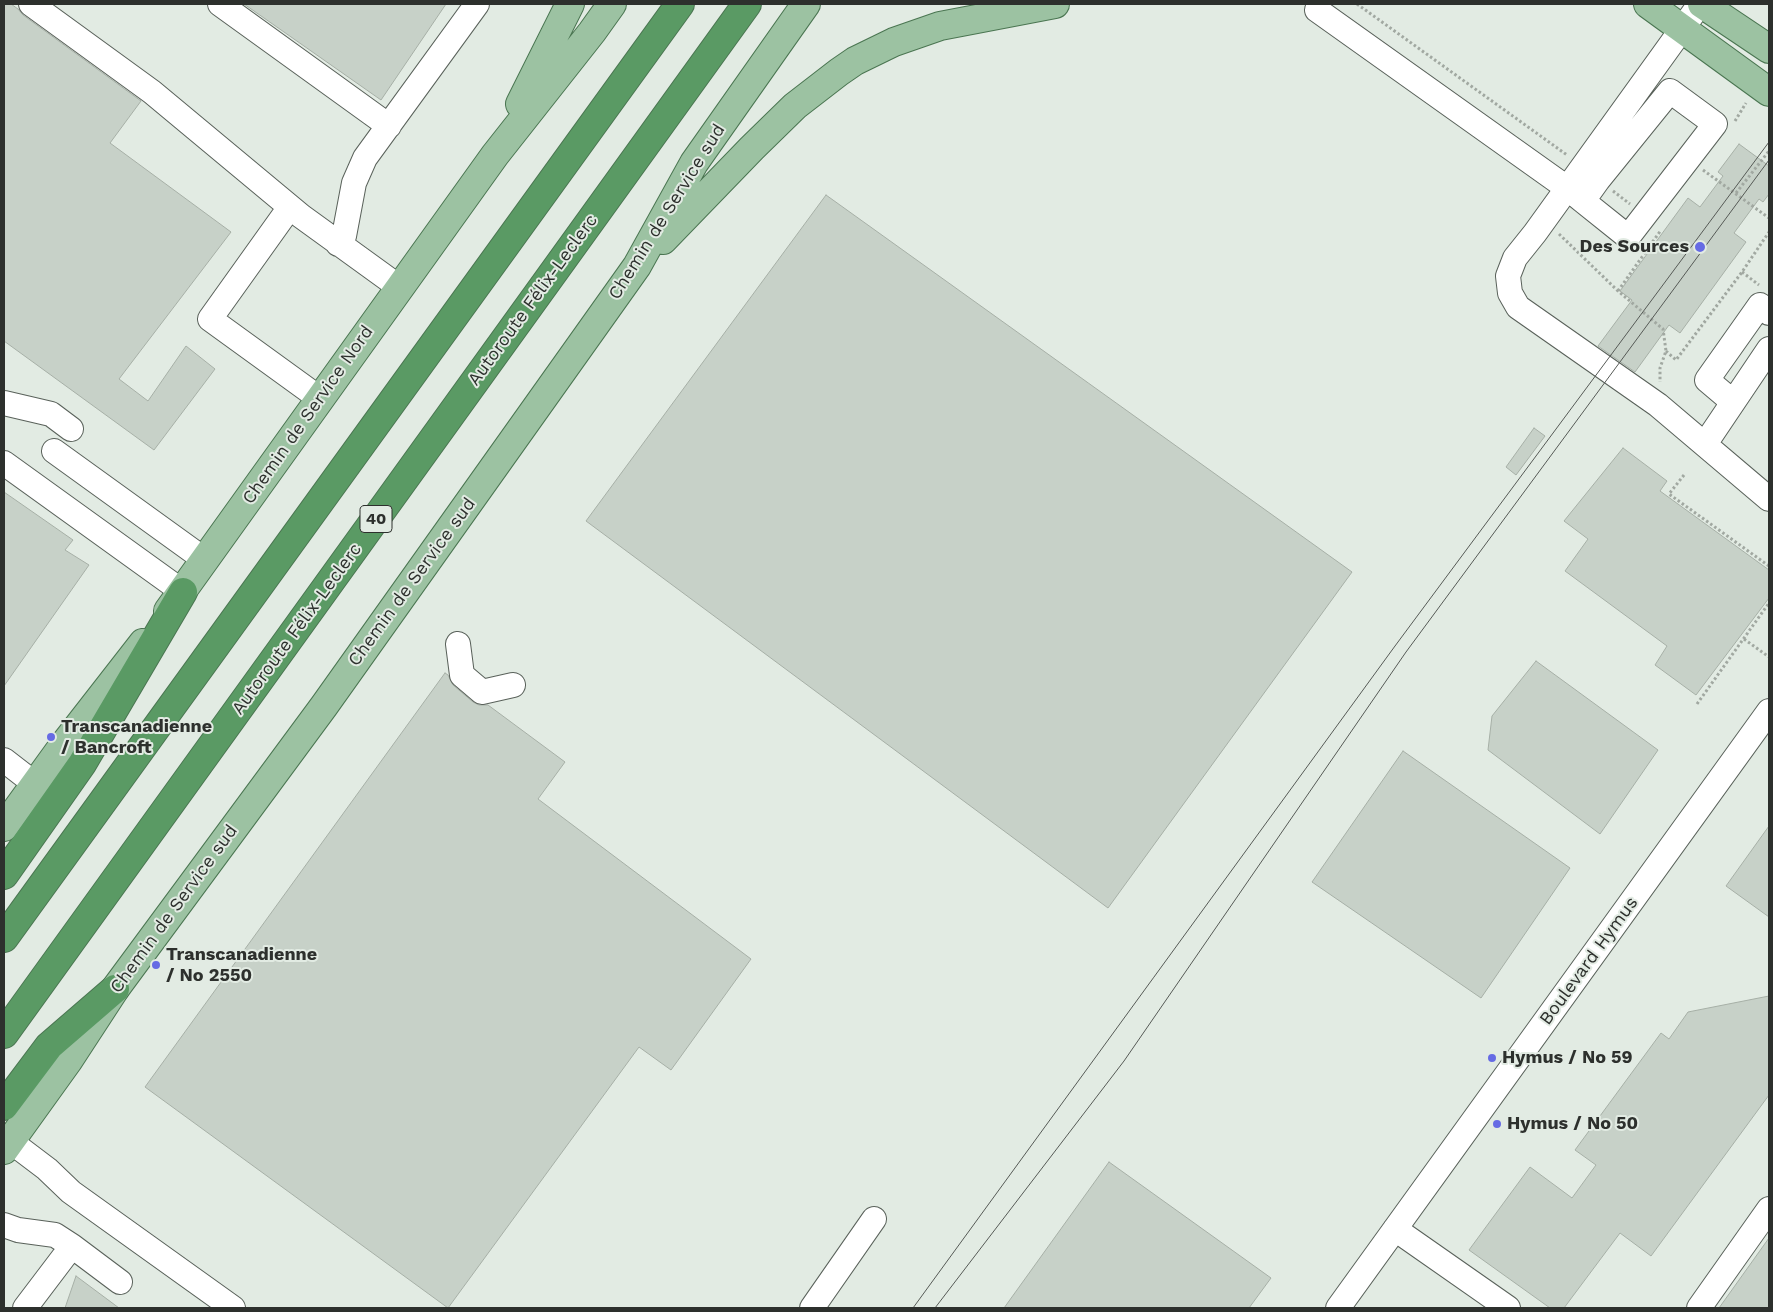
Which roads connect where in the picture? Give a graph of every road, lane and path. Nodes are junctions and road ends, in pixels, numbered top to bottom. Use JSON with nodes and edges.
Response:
{"nodes":[{"id":1,"x":31,"y":4,"type":"edge"},
{"id":2,"x":220,"y":4,"type":"edge"},
{"id":3,"x":477,"y":4,"type":"edge"},
{"id":4,"x":570,"y":4,"type":"edge"},
{"id":5,"x":612,"y":4,"type":"edge"},
{"id":6,"x":680,"y":4,"type":"edge"},
{"id":7,"x":747,"y":4,"type":"edge"},
{"id":8,"x":806,"y":4,"type":"edge"},
{"id":9,"x":1054,"y":4,"type":"edge"},
{"id":10,"x":1358,"y":4,"type":"edge"},
{"id":11,"x":1648,"y":4,"type":"edge"},
{"id":12,"x":1701,"y":4,"type":"edge"},
{"id":13,"x":1317,"y":10,"type":"dead end"},
{"id":14,"x":1682,"y":29,"type":"junction"},
{"id":15,"x":1769,"y":49,"type":"edge"},
{"id":16,"x":1769,"y":92,"type":"edge"},
{"id":17,"x":389,"y":126,"type":"junction"},
{"id":18,"x":1769,"y":151,"type":"edge"},
{"id":19,"x":495,"y":154,"type":"junction"},
{"id":20,"x":1590,"y":173,"type":"junction"},
{"id":21,"x":1698,"y":177,"type":"dead end"},
{"id":22,"x":1736,"y":193,"type":"junction"},
{"id":23,"x":1575,"y":195,"type":"junction"},
{"id":24,"x":290,"y":207,"type":"junction"},
{"id":25,"x":1644,"y":215,"type":"junction"},
{"id":26,"x":1769,"y":218,"type":"edge"},
{"id":27,"x":1769,"y":232,"type":"edge"},
{"id":28,"x":1558,"y":233,"type":"dead end"},
{"id":29,"x":338,"y":244,"type":"junction"},
{"id":30,"x":637,"y":266,"type":"junction"},
{"id":31,"x":1742,"y":272,"type":"junction"},
{"id":32,"x":399,"y":287,"type":"junction"},
{"id":33,"x":1762,"y":288,"type":"dead end"},
{"id":34,"x":1618,"y":291,"type":"junction"},
{"id":35,"x":1769,"y":313,"type":"edge"},
{"id":36,"x":1769,"y":349,"type":"edge"},
{"id":37,"x":1666,"y":351,"type":"junction"},
{"id":38,"x":1661,"y":386,"type":"dead end"},
{"id":39,"x":319,"y":398,"type":"junction"},
{"id":40,"x":1733,"y":402,"type":"junction"},
{"id":41,"x":4,"y":403,"type":"edge"},
{"id":42,"x":71,"y":429,"type":"dead end"},
{"id":43,"x":1705,"y":444,"type":"junction"},
{"id":44,"x":54,"y":451,"type":"dead end"},
{"id":45,"x":4,"y":463,"type":"edge"},
{"id":46,"x":1684,"y":475,"type":"dead end"},
{"id":47,"x":1769,"y":499,"type":"edge"},
{"id":48,"x":205,"y":560,"type":"junction"},
{"id":49,"x":1769,"y":566,"type":"edge"},
{"id":50,"x":183,"y":592,"type":"junction"},
{"id":51,"x":1769,"y":603,"type":"edge"},
{"id":52,"x":1744,"y":639,"type":"junction"},
{"id":53,"x":458,"y":644,"type":"dead end"},
{"id":54,"x":1769,"y":657,"type":"edge"},
{"id":55,"x":513,"y":685,"type":"dead end"},
{"id":56,"x":1697,"y":704,"type":"dead end"},
{"id":57,"x":1769,"y":711,"type":"edge"},
{"id":58,"x":4,"y":760,"type":"edge"},
{"id":59,"x":35,"y":784,"type":"junction"},
{"id":60,"x":4,"y":827,"type":"edge"},
{"id":61,"x":4,"y":875,"type":"edge"},
{"id":62,"x":4,"y":938,"type":"edge"},
{"id":63,"x":115,"y":989,"type":"junction"},
{"id":64,"x":4,"y":1034,"type":"edge"},
{"id":65,"x":4,"y":1106,"type":"edge"},
{"id":66,"x":7,"y":1146,"type":"edge"},
{"id":67,"x":1769,"y":1209,"type":"edge"},
{"id":68,"x":874,"y":1219,"type":"dead end"},
{"id":69,"x":4,"y":1225,"type":"edge"},
{"id":70,"x":1395,"y":1229,"type":"junction"},
{"id":71,"x":72,"y":1246,"type":"junction"},
{"id":72,"x":120,"y":1282,"type":"dead end"},
{"id":73,"x":25,"y":1308,"type":"edge"},
{"id":74,"x":233,"y":1308,"type":"edge"},
{"id":75,"x":812,"y":1308,"type":"edge"},
{"id":76,"x":1338,"y":1308,"type":"edge"},
{"id":77,"x":1508,"y":1308,"type":"edge"},
{"id":78,"x":1699,"y":1308,"type":"edge"}],
"edges":[{"from":1,"to":24,"type":"street"},
{"from":2,"to":17,"type":"street"},
{"from":3,"to":17,"type":"street"},
{"from":4,"to":19,"type":"main road"},
{"from":5,"to":19,"type":"main road","name":"Chemin de Service Nord"},
{"from":6,"to":62,"type":"highway"},
{"from":7,"to":64,"type":"highway","name":"Autoroute Félix-Leclerc","number":"40"},
{"from":8,"to":30,"type":"main road","name":"Chemin de Service sud"},
{"from":9,"to":30,"type":"main road"},
{"from":10,"to":20,"type":"path"},
{"from":11,"to":14,"type":"main road"},
{"from":12,"to":14,"type":"street"},
{"from":12,"to":15,"type":"main road"},
{"from":13,"to":23,"type":"street"},
{"from":14,"to":16,"type":"main road"},
{"from":14,"to":20,"type":"street"},
{"from":17,"to":29,"type":"street"},
{"from":18,"to":22,"type":"path"},
{"from":19,"to":32,"type":"main road","name":"Chemin de Service Nord"},
{"from":20,"to":23,"type":"street"},
{"from":20,"to":25,"type":"path"},
{"from":20,"to":25,"type":"street"},
{"from":21,"to":22,"type":"path"},
{"from":22,"to":26,"type":"path"},
{"from":23,"to":25,"type":"street"},
{"from":23,"to":43,"type":"street"},
{"from":24,"to":29,"type":"street"},
{"from":24,"to":39,"type":"street"},
{"from":25,"to":34,"type":"path"},
{"from":27,"to":31,"type":"path"},
{"from":28,"to":34,"type":"path"},
{"from":29,"to":32,"type":"street"},
{"from":30,"to":63,"type":"main road","name":"Chemin de Service sud"},
{"from":31,"to":33,"type":"path"},
{"from":31,"to":37,"type":"path"},
{"from":32,"to":39,"type":"main road","name":"Chemin de Service Nord"},
{"from":34,"to":37,"type":"path"},
{"from":35,"to":40,"type":"street"},
{"from":36,"to":40,"type":"street"},
{"from":37,"to":38,"type":"path"},
{"from":39,"to":48,"type":"main road","name":"Chemin de Service Nord"},
{"from":40,"to":43,"type":"street"},
{"from":41,"to":42,"type":"street"},
{"from":43,"to":47,"type":"street"},
{"from":44,"to":48,"type":"street"},
{"from":45,"to":50,"type":"street"},
{"from":46,"to":49,"type":"path"},
{"from":48,"to":50,"type":"main road","name":"Chemin de Service Nord"},
{"from":50,"to":59,"type":"main road","name":"Chemin de Service Nord"},
{"from":50,"to":61,"type":"highway"},
{"from":51,"to":52,"type":"path"},
{"from":52,"to":54,"type":"path"},
{"from":52,"to":56,"type":"path"},
{"from":53,"to":55,"type":"street"},
{"from":57,"to":70,"type":"street","name":"Boulevard Hymus"},
{"from":58,"to":59,"type":"street"},
{"from":59,"to":60,"type":"main road","name":"Chemin de Service Nord"},
{"from":63,"to":65,"type":"highway"},
{"from":63,"to":66,"type":"main road","name":"Chemin de Service sud"},
{"from":66,"to":74,"type":"street"},
{"from":67,"to":78,"type":"street"},
{"from":68,"to":75,"type":"street"},
{"from":69,"to":71,"type":"street"},
{"from":70,"to":76,"type":"street","name":"Boulevard Hymus"},
{"from":70,"to":77,"type":"street"},
{"from":71,"to":72,"type":"street"},
{"from":71,"to":73,"type":"street"}]}
